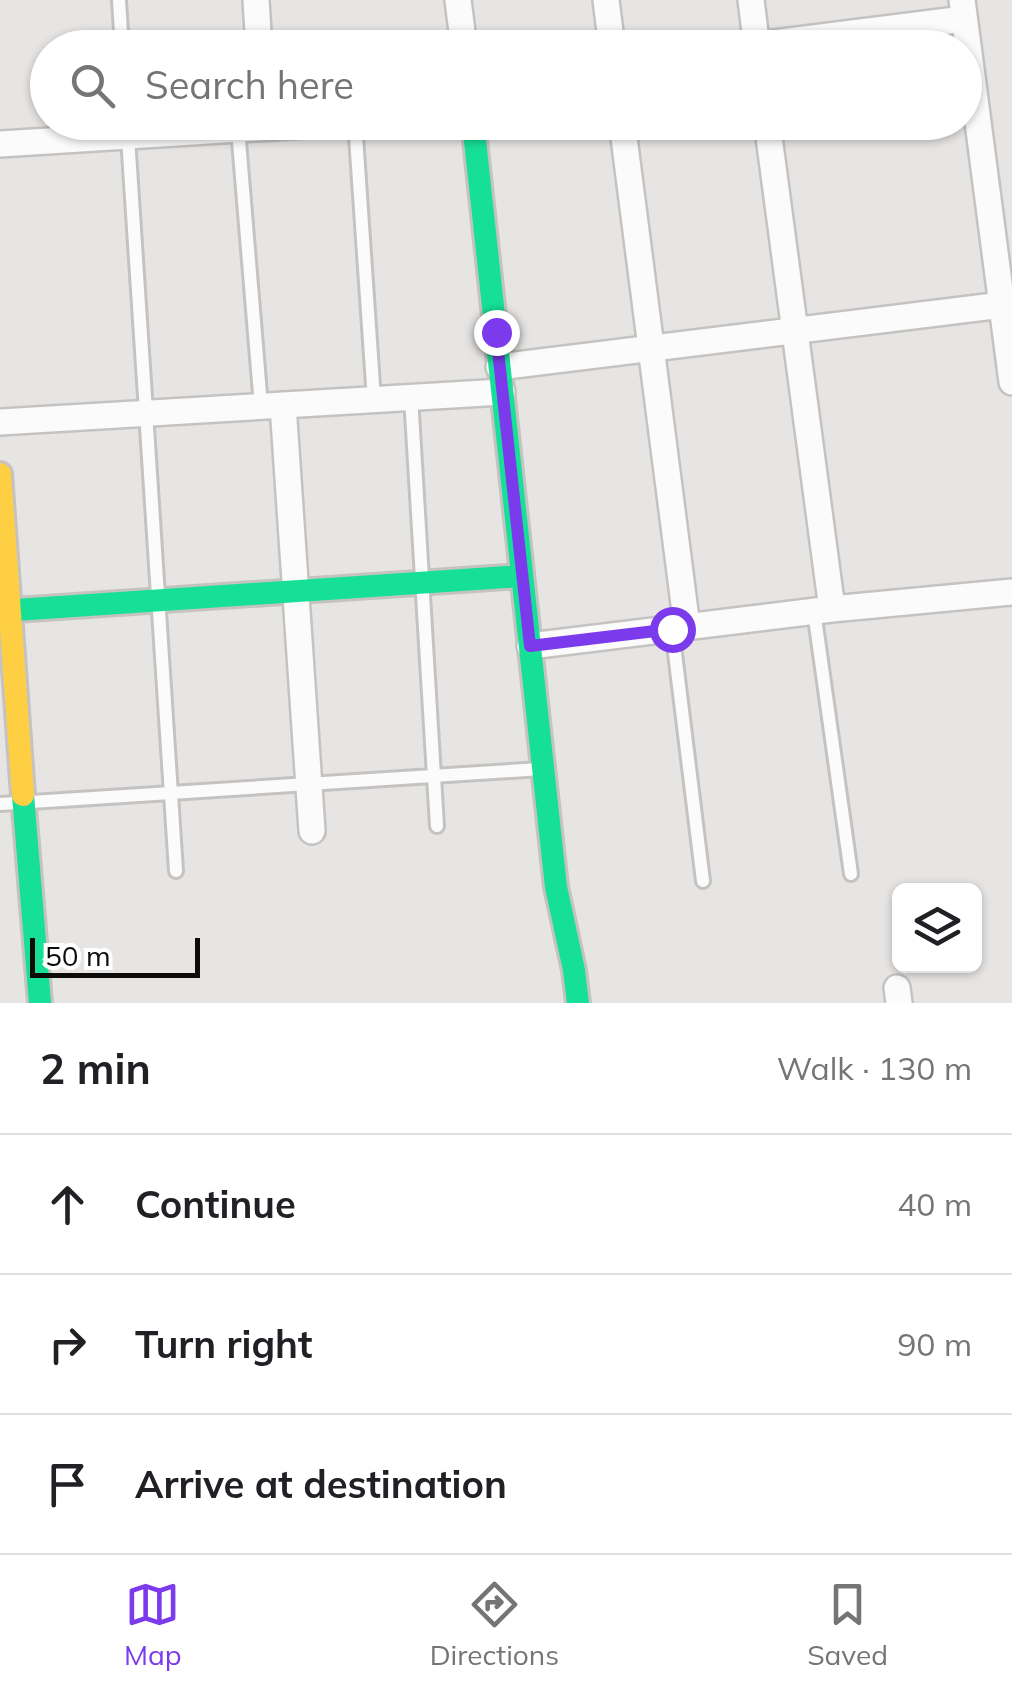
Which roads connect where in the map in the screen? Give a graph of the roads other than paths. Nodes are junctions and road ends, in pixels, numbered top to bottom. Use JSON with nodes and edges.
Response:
{"nodes":[{"id":1,"x":118,"y":0,"type":"edge"},
{"id":2,"x":256,"y":0,"type":"edge"},
{"id":3,"x":458,"y":0,"type":"edge"},
{"id":4,"x":606,"y":0,"type":"edge"},
{"id":5,"x":751,"y":0,"type":"edge"},
{"id":6,"x":963,"y":9,"type":"edge"},
{"id":7,"x":120,"y":30,"type":"edge"},
{"id":8,"x":258,"y":30,"type":"edge"},
{"id":9,"x":462,"y":30,"type":"edge"},
{"id":10,"x":610,"y":30,"type":"edge"},
{"id":11,"x":750,"y":30,"type":"edge"},
{"id":12,"x":842,"y":30,"type":"edge"},
{"id":13,"x":982,"y":124,"type":"edge"},
{"id":14,"x":34,"y":140,"type":"edge"},
{"id":15,"x":128,"y":140,"type":"edge"},
{"id":16,"x":239,"y":140,"type":"edge"},
{"id":17,"x":355,"y":140,"type":"edge"},
{"id":18,"x":475,"y":140,"type":"edge"},
{"id":19,"x":624,"y":140,"type":"edge"},
{"id":20,"x":769,"y":140,"type":"edge"},
{"id":21,"x":0,"y":144,"type":"edge"},
{"id":22,"x":1004,"y":257,"type":"edge"},
{"id":23,"x":1002,"y":304,"type":"junction"},
{"id":24,"x":795,"y":330,"type":"junction"},
{"id":25,"x":652,"y":348,"type":"junction"},
{"id":26,"x":500,"y":379,"type":"junction"},
{"id":27,"x":1012,"y":382,"type":"edge"},
{"id":28,"x":411,"y":397,"type":"junction"},
{"id":29,"x":374,"y":400,"type":"junction"},
{"id":30,"x":272,"y":406,"type":"junction"},
{"id":31,"x":146,"y":414,"type":"junction"},
{"id":32,"x":0,"y":422,"type":"edge"},
{"id":33,"x":0,"y":474,"type":"edge"},
{"id":34,"x":522,"y":576,"type":"junction"},
{"id":35,"x":422,"y":582,"type":"junction"},
{"id":36,"x":296,"y":592,"type":"junction"},
{"id":37,"x":1012,"y":592,"type":"edge"},
{"id":38,"x":158,"y":600,"type":"junction"},
{"id":39,"x":823,"y":610,"type":"junction"},
{"id":40,"x":5,"y":611,"type":"edge"},
{"id":41,"x":680,"y":628,"type":"junction"},
{"id":42,"x":530,"y":646,"type":"junction"},
{"id":43,"x":543,"y":768,"type":"junction"},
{"id":44,"x":434,"y":775,"type":"junction"},
{"id":45,"x":309,"y":784,"type":"junction"},
{"id":46,"x":171,"y":793,"type":"junction"},
{"id":47,"x":12,"y":803,"type":"edge"},
{"id":48,"x":437,"y":826,"type":"dead end"},
{"id":49,"x":312,"y":831,"type":"dead end"},
{"id":50,"x":176,"y":871,"type":"dead end"},
{"id":51,"x":851,"y":874,"type":"dead end"},
{"id":52,"x":703,"y":881,"type":"dead end"},
{"id":53,"x":40,"y":1003,"type":"edge"},
{"id":54,"x":578,"y":1003,"type":"edge"}],
"edges":[{"from":1,"to":7,"type":"lane"},
{"from":2,"to":8,"type":"street"},
{"from":3,"to":9,"type":"street"},
{"from":4,"to":10,"type":"street"},
{"from":5,"to":11,"type":"street"},
{"from":6,"to":12,"type":"street"},
{"from":13,"to":22,"type":"street"},
{"from":14,"to":21,"type":"street"},
{"from":15,"to":31,"type":"lane"},
{"from":16,"to":30,"type":"lane"},
{"from":17,"to":29,"type":"lane"},
{"from":18,"to":26,"type":"street"},
{"from":19,"to":25,"type":"street"},
{"from":20,"to":24,"type":"street"},
{"from":22,"to":23,"type":"street"},
{"from":23,"to":24,"type":"street"},
{"from":23,"to":27,"type":"street"},
{"from":24,"to":25,"type":"street"},
{"from":24,"to":39,"type":"street"},
{"from":25,"to":26,"type":"street"},
{"from":25,"to":41,"type":"street"},
{"from":26,"to":28,"type":"street"},
{"from":26,"to":34,"type":"street"},
{"from":28,"to":29,"type":"street"},
{"from":28,"to":35,"type":"lane"},
{"from":29,"to":30,"type":"street"},
{"from":30,"to":31,"type":"street"},
{"from":30,"to":36,"type":"street"},
{"from":31,"to":32,"type":"street"},
{"from":31,"to":38,"type":"lane"},
{"from":33,"to":40,"type":"street"},
{"from":34,"to":35,"type":"street"},
{"from":34,"to":42,"type":"street"},
{"from":35,"to":36,"type":"street"},
{"from":35,"to":44,"type":"lane"},
{"from":36,"to":38,"type":"street"},
{"from":36,"to":45,"type":"street"},
{"from":37,"to":39,"type":"street"},
{"from":38,"to":40,"type":"street"},
{"from":38,"to":46,"type":"lane"},
{"from":39,"to":41,"type":"street"},
{"from":39,"to":51,"type":"lane"},
{"from":40,"to":47,"type":"street"},
{"from":41,"to":42,"type":"street"},
{"from":41,"to":52,"type":"lane"},
{"from":42,"to":43,"type":"street"},
{"from":43,"to":44,"type":"lane"},
{"from":43,"to":54,"type":"street"},
{"from":44,"to":45,"type":"lane"},
{"from":44,"to":48,"type":"lane"},
{"from":45,"to":46,"type":"lane"},
{"from":45,"to":49,"type":"street"},
{"from":46,"to":47,"type":"lane"},
{"from":46,"to":50,"type":"lane"},
{"from":47,"to":53,"type":"street"}]}
